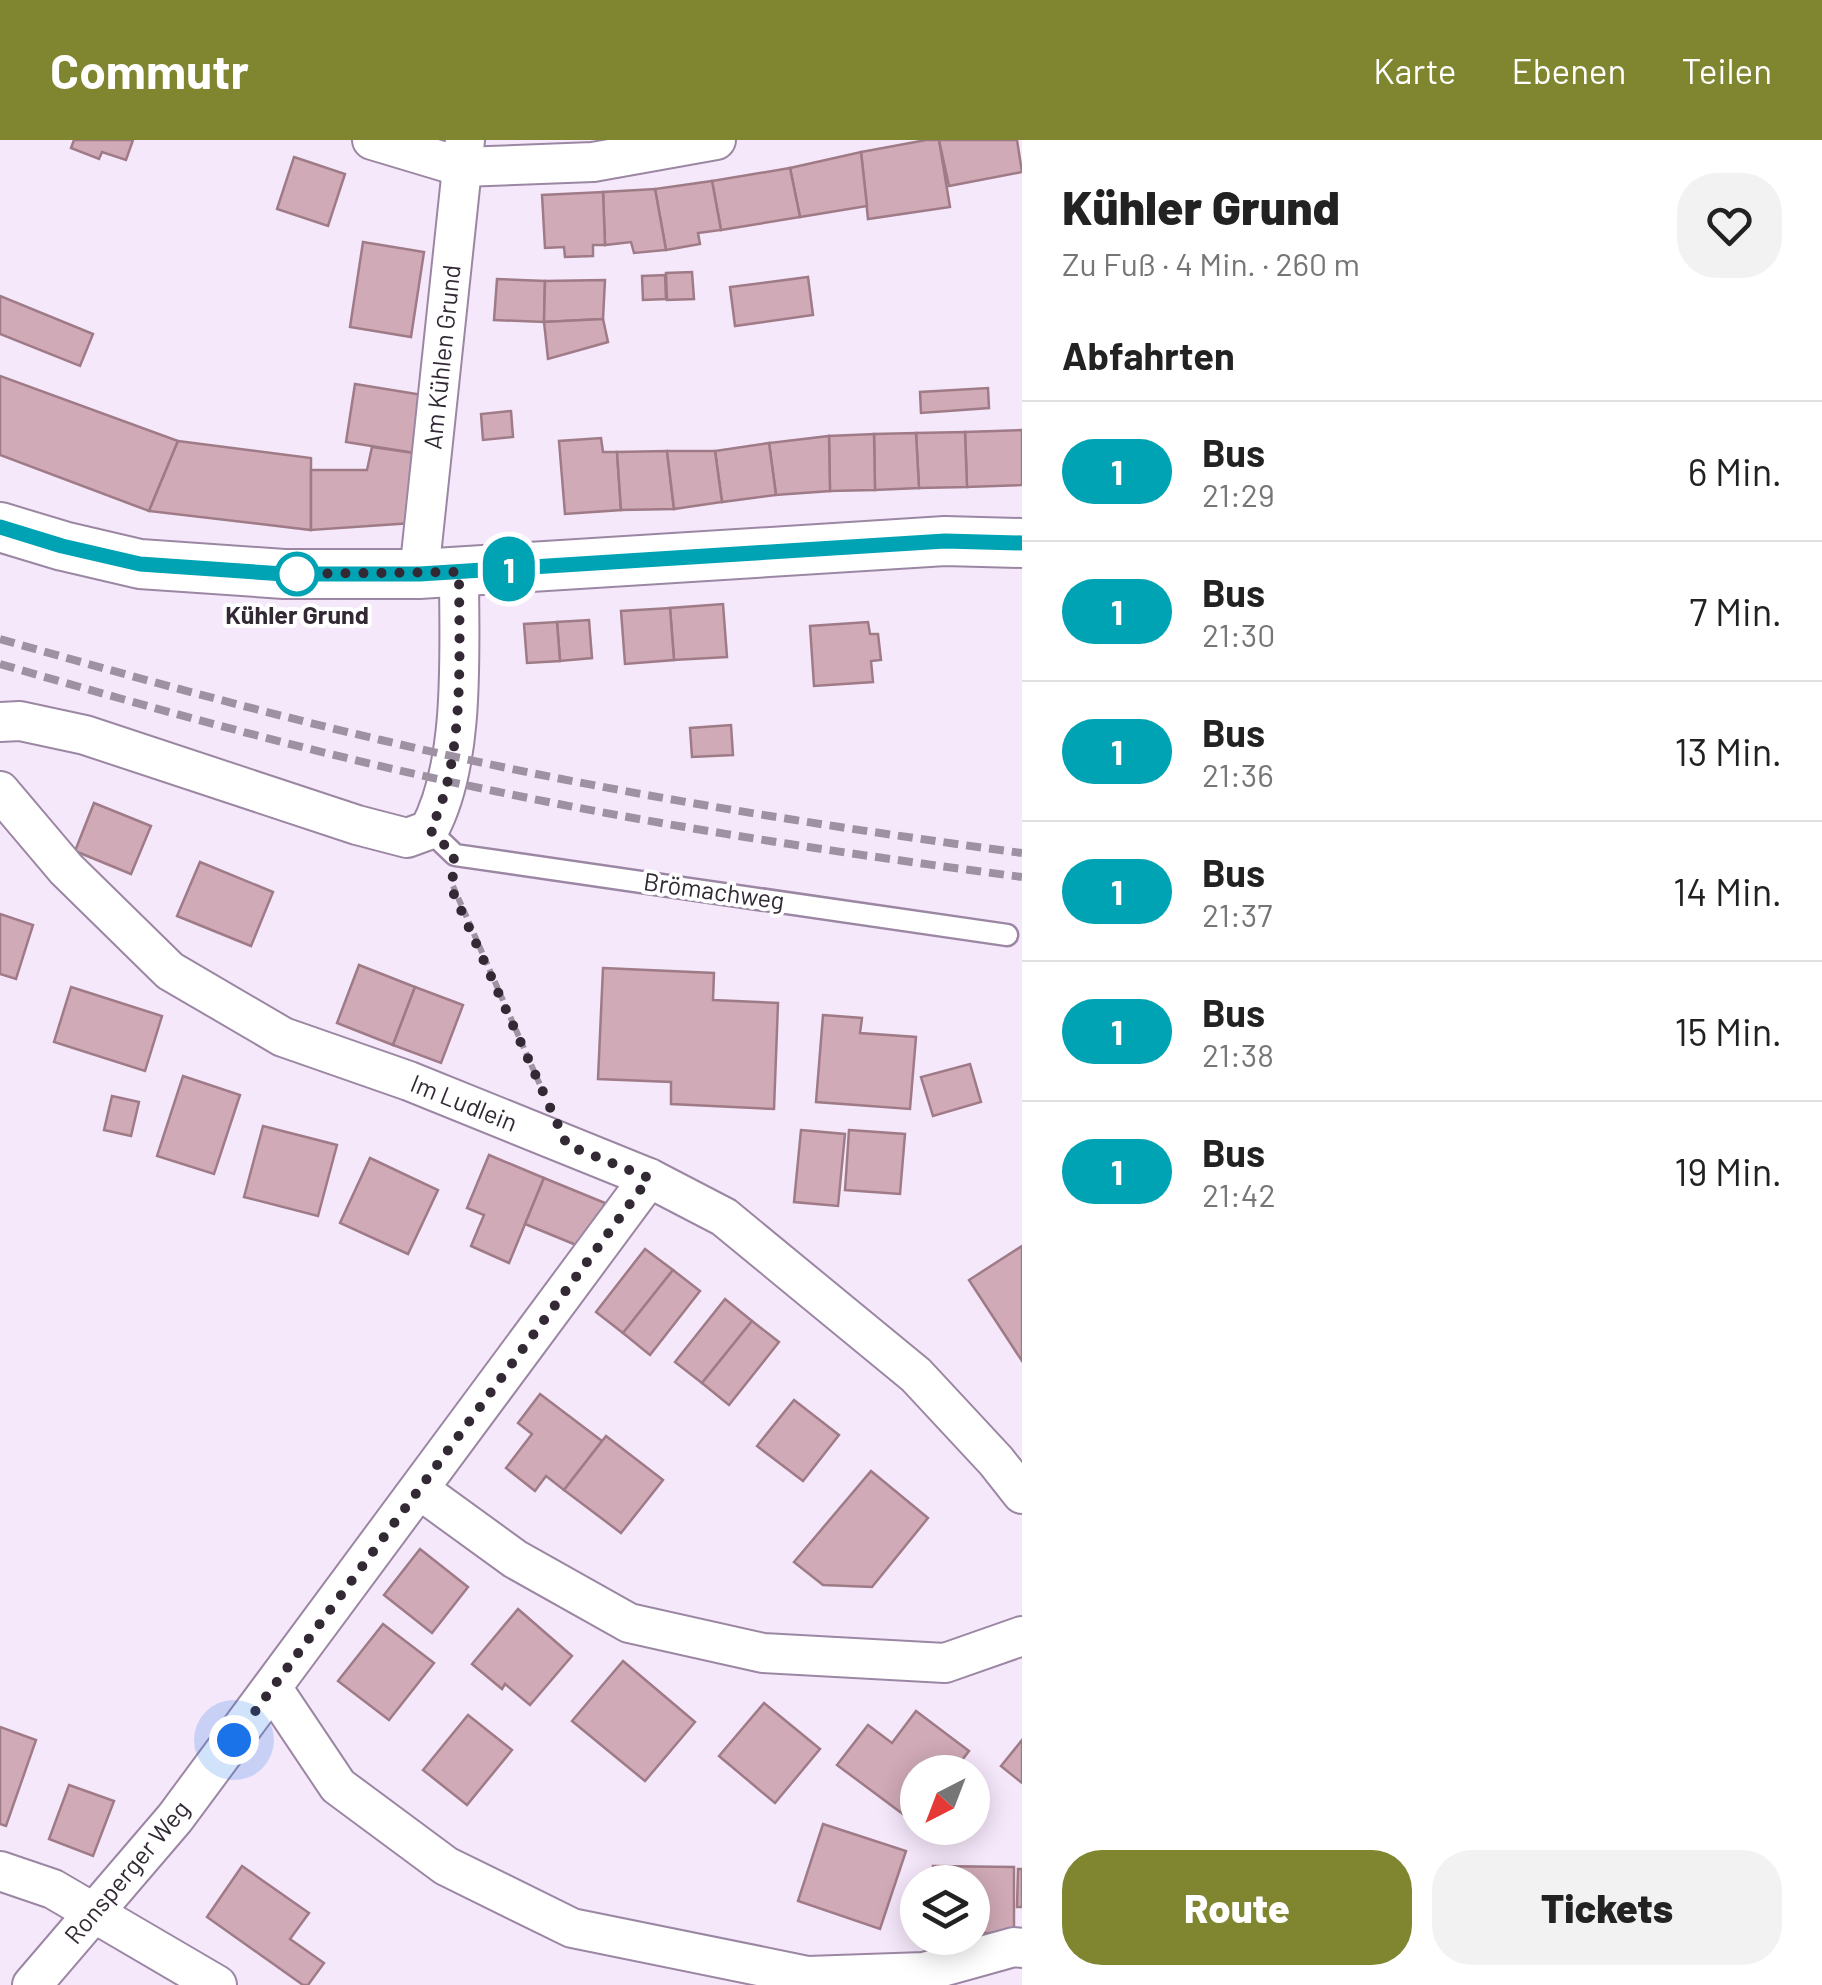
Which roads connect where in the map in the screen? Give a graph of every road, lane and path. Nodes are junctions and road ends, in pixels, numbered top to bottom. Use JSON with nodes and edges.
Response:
{"nodes":[{"id":1,"x":372,"y":140,"type":"edge"},
{"id":2,"x":716,"y":140,"type":"edge"},
{"id":3,"x":463,"y":154,"type":"edge"},
{"id":4,"x":0,"y":527,"type":"edge"},
{"id":5,"x":1022,"y":543,"type":"edge"},
{"id":6,"x":439,"y":573,"type":"junction"},
{"id":7,"x":0,"y":722,"type":"edge"},
{"id":8,"x":0,"y":791,"type":"edge"},
{"id":9,"x":442,"y":843,"type":"junction"},
{"id":10,"x":1007,"y":935,"type":"dead end"},
{"id":11,"x":567,"y":1145,"type":"junction"},
{"id":12,"x":649,"y":1178,"type":"junction"},
{"id":13,"x":420,"y":1490,"type":"junction"},
{"id":14,"x":1022,"y":1494,"type":"edge"},
{"id":15,"x":1022,"y":1636,"type":"edge"},
{"id":16,"x":273,"y":1688,"type":"junction"},
{"id":17,"x":0,"y":1871,"type":"edge"},
{"id":18,"x":92,"y":1912,"type":"junction"},
{"id":19,"x":1022,"y":1948,"type":"edge"},
{"id":20,"x":32,"y":1985,"type":"edge"},
{"id":21,"x":217,"y":1985,"type":"edge"}],
"edges":[{"from":1,"to":3,"type":"street"},
{"from":2,"to":3,"type":"street"},
{"from":3,"to":6,"type":"street","name":"Am Kühlen Grund"},
{"from":4,"to":6,"type":"street"},
{"from":5,"to":6,"type":"street"},
{"from":6,"to":9,"type":"street"},
{"from":7,"to":9,"type":"street","name":"Brömachweg"},
{"from":8,"to":11,"type":"street","name":"Im Ludlein"},
{"from":9,"to":10,"type":"lane","name":"Brömachweg"},
{"from":9,"to":11,"type":"path"},
{"from":11,"to":12,"type":"street","name":"Im Ludlein"},
{"from":12,"to":13,"type":"street","name":"Ronsperger Weg"},
{"from":12,"to":14,"type":"street","name":"Im Ludlein"},
{"from":13,"to":15,"type":"street"},
{"from":13,"to":16,"type":"street","name":"Ronsperger Weg"},
{"from":16,"to":18,"type":"street","name":"Ronsperger Weg"},
{"from":16,"to":19,"type":"street"},
{"from":17,"to":18,"type":"street"},
{"from":18,"to":20,"type":"street","name":"Ronsperger Weg"},
{"from":18,"to":21,"type":"street"}]}
